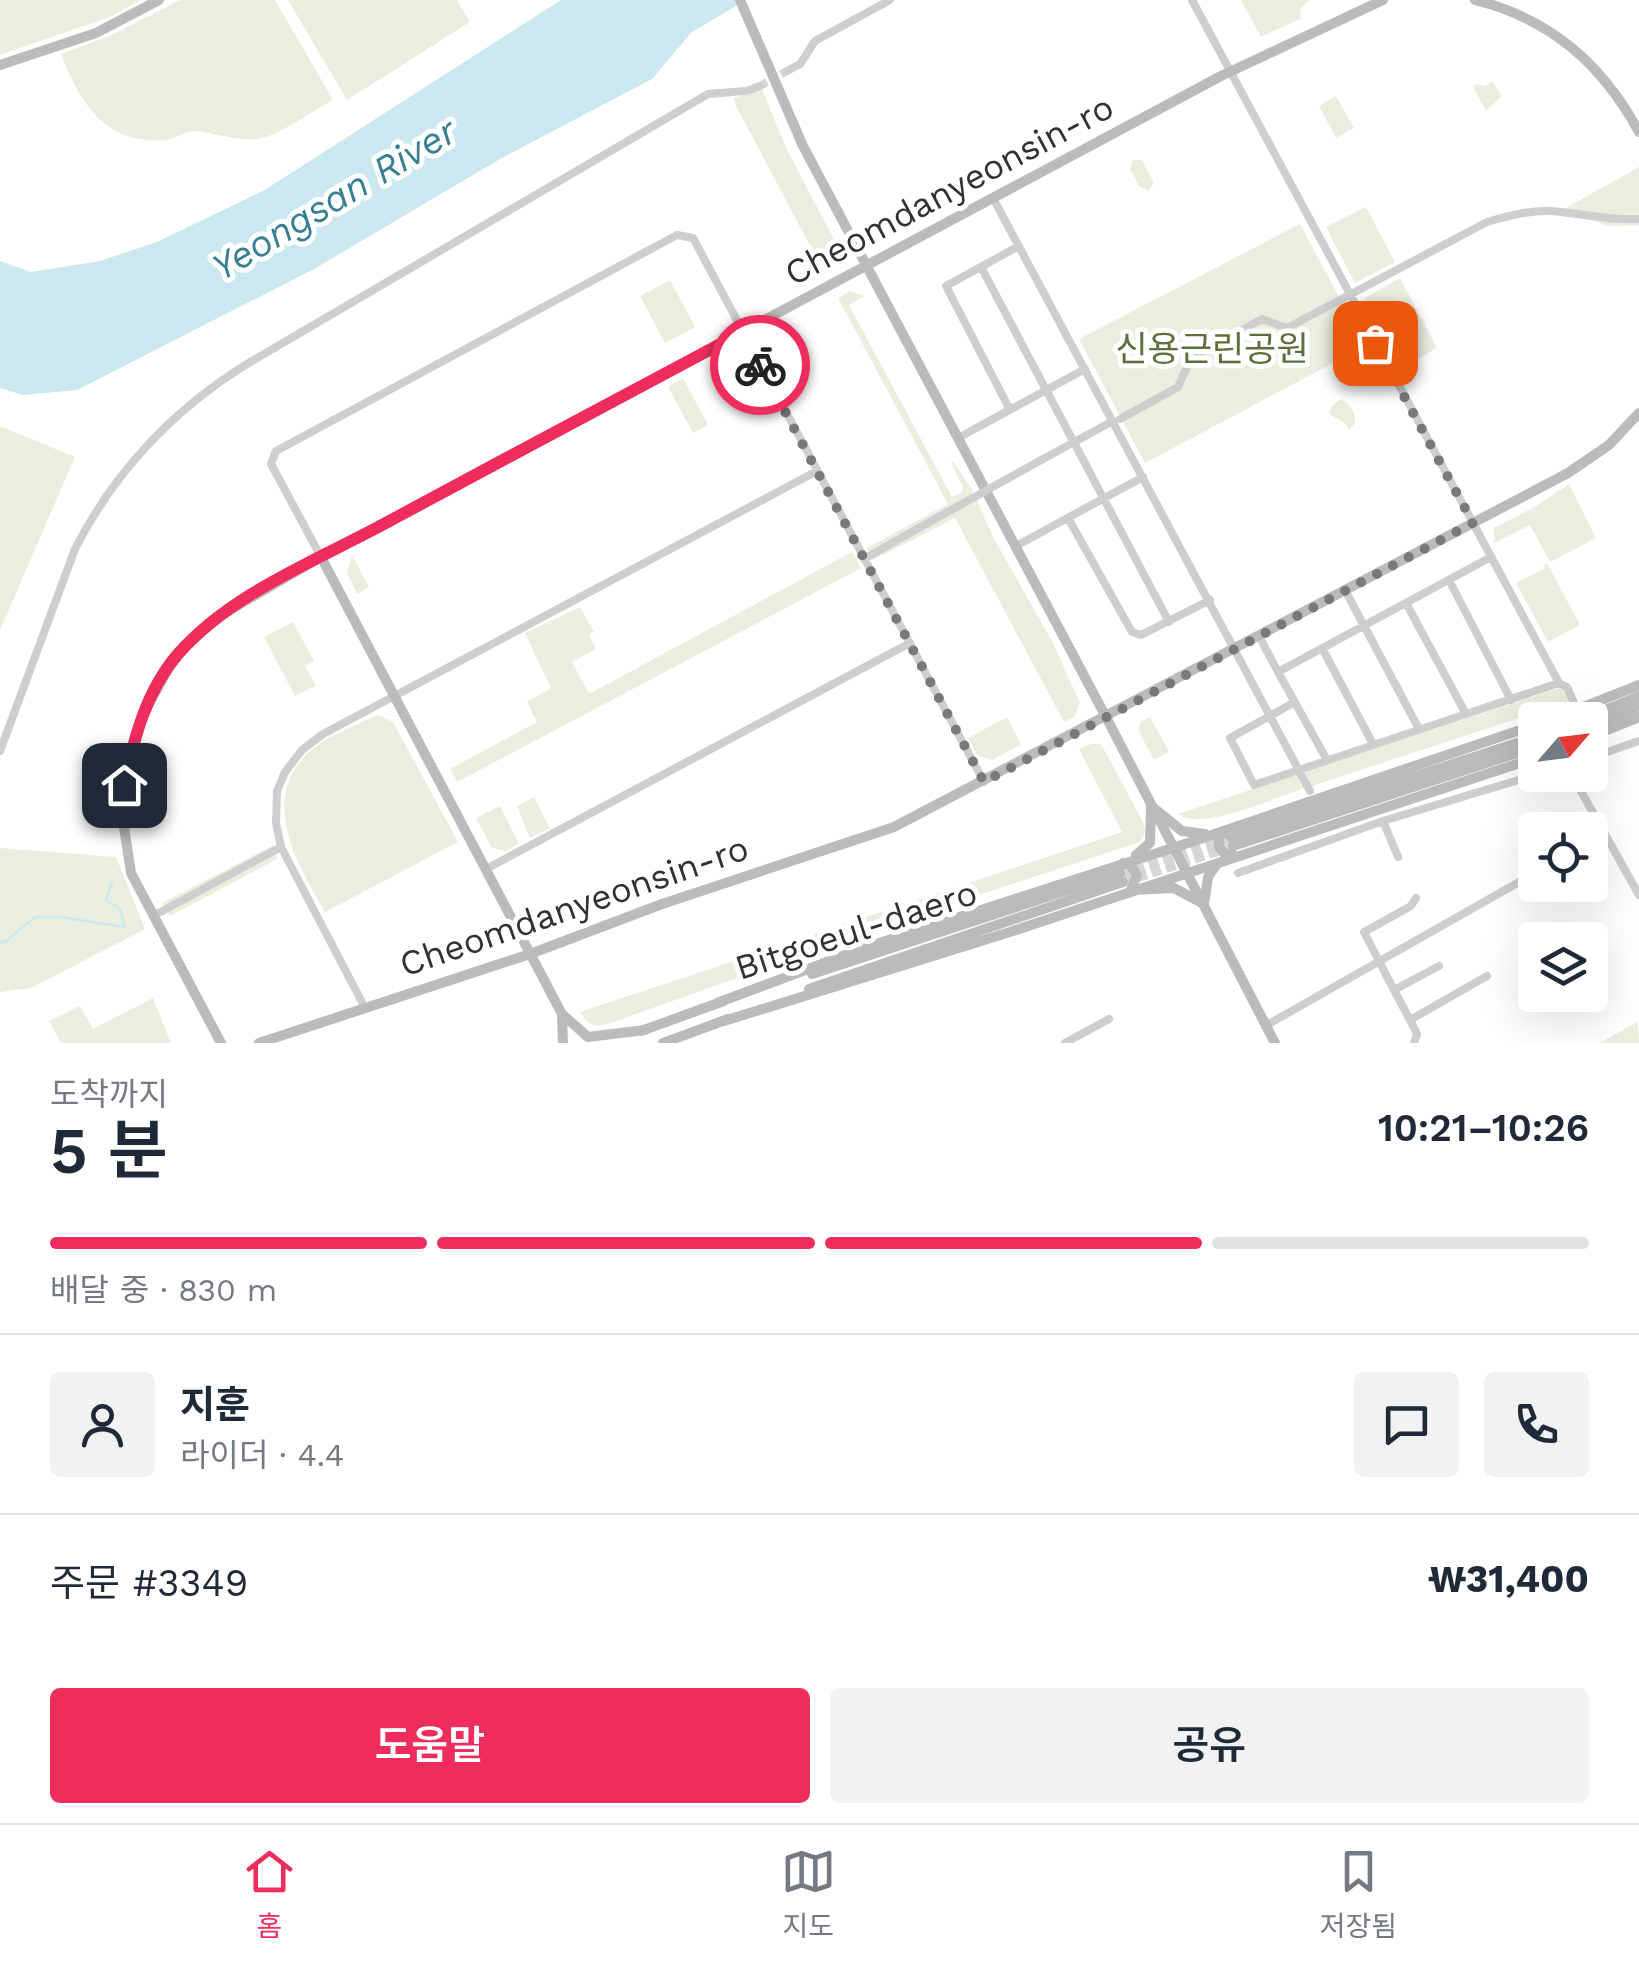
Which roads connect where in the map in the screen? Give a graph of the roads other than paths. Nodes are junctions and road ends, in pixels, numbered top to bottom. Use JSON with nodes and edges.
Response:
{"nodes":[{"id":1,"x":158,"y":0,"type":"edge"},
{"id":2,"x":740,"y":0,"type":"edge"},
{"id":3,"x":890,"y":0,"type":"edge"},
{"id":4,"x":1382,"y":0,"type":"edge"},
{"id":5,"x":1474,"y":0,"type":"edge"},
{"id":6,"x":1193,"y":2,"type":"edge"},
{"id":7,"x":1515,"y":6,"type":"edge"},
{"id":8,"x":0,"y":65,"type":"edge"},
{"id":9,"x":1231,"y":71,"type":"junction"},
{"id":10,"x":787,"y":72,"type":"tunnel mouth"},
{"id":11,"x":760,"y":86,"type":"tunnel mouth"},
{"id":12,"x":1639,"y":132,"type":"edge"},
{"id":13,"x":993,"y":198,"type":"junction"},
{"id":14,"x":1639,"y":219,"type":"edge"},
{"id":15,"x":1019,"y":246,"type":"junction"},
{"id":16,"x":866,"y":265,"type":"junction"},
{"id":17,"x":981,"y":267,"type":"junction"},
{"id":18,"x":1350,"y":295,"type":"junction"},
{"id":19,"x":743,"y":332,"type":"junction"},
{"id":20,"x":1085,"y":369,"type":"junction"},
{"id":21,"x":1047,"y":390,"type":"junction"},
{"id":22,"x":1010,"y":410,"type":"junction"},
{"id":23,"x":1639,"y":413,"type":"edge"},
{"id":24,"x":1116,"y":420,"type":"junction"},
{"id":25,"x":958,"y":438,"type":"junction"},
{"id":26,"x":1074,"y":442,"type":"junction"},
{"id":27,"x":816,"y":471,"type":"junction"},
{"id":28,"x":1143,"y":477,"type":"junction"},
{"id":29,"x":1104,"y":499,"type":"junction"},
{"id":30,"x":1068,"y":518,"type":"junction"},
{"id":31,"x":1473,"y":523,"type":"junction"},
{"id":32,"x":1016,"y":546,"type":"junction"},
{"id":33,"x":1491,"y":556,"type":"junction"},
{"id":34,"x":321,"y":557,"type":"junction"},
{"id":35,"x":864,"y":558,"type":"junction"},
{"id":36,"x":1448,"y":580,"type":"junction"},
{"id":37,"x":1346,"y":590,"type":"junction"},
{"id":38,"x":1210,"y":600,"type":"junction"},
{"id":39,"x":1406,"y":603,"type":"junction"},
{"id":40,"x":1169,"y":622,"type":"junction"},
{"id":41,"x":1364,"y":626,"type":"junction"},
{"id":42,"x":1259,"y":636,"type":"junction"},
{"id":43,"x":910,"y":643,"type":"junction"},
{"id":44,"x":1235,"y":648,"type":"junction"},
{"id":45,"x":1322,"y":648,"type":"junction"},
{"id":46,"x":1278,"y":672,"type":"junction"},
{"id":47,"x":1559,"y":684,"type":"junction"},
{"id":48,"x":1639,"y":685,"type":"edge"},
{"id":49,"x":394,"y":696,"type":"junction"},
{"id":50,"x":1639,"y":696,"type":"edge"},
{"id":51,"x":1512,"y":700,"type":"junction"},
{"id":52,"x":1295,"y":702,"type":"junction"},
{"id":53,"x":1574,"y":702,"type":"edge"},
{"id":54,"x":1596,"y":702,"type":"edge"},
{"id":55,"x":1639,"y":706,"type":"edge"},
{"id":56,"x":1608,"y":709,"type":"edge"},
{"id":57,"x":1466,"y":714,"type":"junction"},
{"id":58,"x":1270,"y":716,"type":"junction"},
{"id":59,"x":1106,"y":717,"type":"junction"},
{"id":60,"x":1639,"y":717,"type":"edge"},
{"id":61,"x":1608,"y":719,"type":"edge"},
{"id":62,"x":1419,"y":729,"type":"junction"},
{"id":63,"x":1608,"y":730,"type":"edge"},
{"id":64,"x":1518,"y":732,"type":"edge"},
{"id":65,"x":1639,"y":741,"type":"edge"},
{"id":66,"x":1518,"y":743,"type":"edge"},
{"id":67,"x":1373,"y":744,"type":"junction"},
{"id":68,"x":0,"y":751,"type":"edge"},
{"id":69,"x":1518,"y":752,"type":"edge"},
{"id":70,"x":1608,"y":752,"type":"edge"},
{"id":71,"x":1327,"y":760,"type":"junction"},
{"id":72,"x":1518,"y":763,"type":"edge"},
{"id":73,"x":1299,"y":770,"type":"junction"},
{"id":74,"x":1518,"y":780,"type":"edge"},
{"id":75,"x":984,"y":782,"type":"junction"},
{"id":76,"x":1310,"y":791,"type":"dead end"},
{"id":77,"x":1151,"y":806,"type":"junction"},
{"id":78,"x":1382,"y":821,"type":"junction"},
{"id":79,"x":1213,"y":835,"type":"junction"},
{"id":80,"x":1608,"y":840,"type":"edge"},
{"id":81,"x":1233,"y":842,"type":"junction"},
{"id":82,"x":281,"y":848,"type":"junction"},
{"id":83,"x":1174,"y":848,"type":"junction"},
{"id":84,"x":1398,"y":857,"type":"dead end"},
{"id":85,"x":1221,"y":862,"type":"junction"},
{"id":86,"x":486,"y":869,"type":"junction"},
{"id":87,"x":1187,"y":871,"type":"junction"},
{"id":88,"x":1238,"y":873,"type":"dead end"},
{"id":89,"x":1124,"y":877,"type":"junction"},
{"id":90,"x":1518,"y":883,"type":"edge"},
{"id":91,"x":1639,"y":895,"type":"edge"},
{"id":92,"x":1416,"y":898,"type":"dead end"},
{"id":93,"x":1204,"y":904,"type":"junction"},
{"id":94,"x":153,"y":916,"type":"junction"},
{"id":95,"x":530,"y":954,"type":"junction"},
{"id":96,"x":1379,"y":961,"type":"junction"},
{"id":97,"x":1439,"y":966,"type":"dead end"},
{"id":98,"x":1487,"y":976,"type":"dead end"},
{"id":99,"x":1394,"y":990,"type":"junction"},
{"id":100,"x":364,"y":1006,"type":"junction"},
{"id":101,"x":562,"y":1014,"type":"junction"},
{"id":102,"x":1109,"y":1018,"type":"dead end"},
{"id":103,"x":1410,"y":1020,"type":"junction"},
{"id":104,"x":1265,"y":1026,"type":"junction"},
{"id":105,"x":645,"y":1030,"type":"junction"},
{"id":106,"x":221,"y":1043,"type":"edge"},
{"id":107,"x":259,"y":1043,"type":"edge"},
{"id":108,"x":563,"y":1043,"type":"edge"},
{"id":109,"x":610,"y":1043,"type":"edge"},
{"id":110,"x":663,"y":1043,"type":"edge"},
{"id":111,"x":1066,"y":1043,"type":"edge"},
{"id":112,"x":1275,"y":1043,"type":"edge"},
{"id":113,"x":1414,"y":1043,"type":"edge"}],
"edges":[{"from":1,"to":8,"type":"street"},
{"from":2,"to":16,"type":"street"},
{"from":3,"to":10,"type":"street"},
{"from":4,"to":9,"type":"street","name":"Cheomdanyeonsin-ro"},
{"from":5,"to":7,"type":"street"},
{"from":6,"to":9,"type":"street"},
{"from":7,"to":12,"type":"street"},
{"from":9,"to":13,"type":"street","name":"Cheomdanyeonsin-ro"},
{"from":9,"to":18,"type":"street"},
{"from":11,"to":68,"type":"street"},
{"from":13,"to":15,"type":"street"},
{"from":13,"to":16,"type":"street","name":"Cheomdanyeonsin-ro"},
{"from":14,"to":18,"type":"street"},
{"from":15,"to":17,"type":"street"},
{"from":15,"to":20,"type":"street"},
{"from":16,"to":19,"type":"street","name":"Cheomdanyeonsin-ro"},
{"from":16,"to":25,"type":"street"},
{"from":17,"to":21,"type":"street"},
{"from":17,"to":22,"type":"street"},
{"from":18,"to":24,"type":"street"},
{"from":18,"to":31,"type":"street"},
{"from":19,"to":27,"type":"street"},
{"from":19,"to":34,"type":"street","name":"Cheomdanyeonsin-ro"},
{"from":19,"to":34,"type":"street"},
{"from":20,"to":21,"type":"street"},
{"from":20,"to":24,"type":"street"},
{"from":21,"to":22,"type":"street"},
{"from":21,"to":26,"type":"street"},
{"from":22,"to":25,"type":"street"},
{"from":23,"to":31,"type":"street","name":"Cheomdanyeonsin-ro"},
{"from":24,"to":26,"type":"street"},
{"from":24,"to":28,"type":"street"},
{"from":25,"to":32,"type":"street"},
{"from":26,"to":29,"type":"street"},
{"from":26,"to":35,"type":"street","bridge":true},
{"from":27,"to":35,"type":"street"},
{"from":27,"to":49,"type":"street"},
{"from":28,"to":29,"type":"street"},
{"from":28,"to":38,"type":"street"},
{"from":29,"to":30,"type":"street"},
{"from":29,"to":40,"type":"street"},
{"from":30,"to":32,"type":"street"},
{"from":30,"to":40,"type":"street"},
{"from":31,"to":33,"type":"street"},
{"from":31,"to":37,"type":"street","name":"Cheomdanyeonsin-ro"},
{"from":32,"to":59,"type":"street"},
{"from":33,"to":36,"type":"street"},
{"from":33,"to":47,"type":"street"},
{"from":34,"to":49,"type":"street"},
{"from":34,"to":94,"type":"street","name":"Cheomdanyeonsin-ro"},
{"from":35,"to":43,"type":"street"},
{"from":36,"to":39,"type":"street"},
{"from":36,"to":51,"type":"street"},
{"from":37,"to":41,"type":"street"},
{"from":37,"to":42,"type":"street","name":"Cheomdanyeonsin-ro"},
{"from":38,"to":40,"type":"street"},
{"from":38,"to":44,"type":"street"},
{"from":39,"to":41,"type":"street"},
{"from":39,"to":57,"type":"street"},
{"from":41,"to":45,"type":"street"},
{"from":41,"to":62,"type":"street"},
{"from":42,"to":44,"type":"street","name":"Cheomdanyeonsin-ro"},
{"from":42,"to":46,"type":"street"},
{"from":43,"to":75,"type":"street"},
{"from":43,"to":86,"type":"street"},
{"from":44,"to":58,"type":"street"},
{"from":44,"to":59,"type":"street","name":"Cheomdanyeonsin-ro"},
{"from":45,"to":46,"type":"street"},
{"from":45,"to":67,"type":"street"},
{"from":46,"to":52,"type":"street"},
{"from":47,"to":51,"type":"street"},
{"from":47,"to":53,"type":"street"},
{"from":48,"to":54,"type":"street"},
{"from":49,"to":82,"type":"street"},
{"from":49,"to":86,"type":"street"},
{"from":50,"to":56,"type":"street"},
{"from":51,"to":57,"type":"street"},
{"from":52,"to":58,"type":"street"},
{"from":52,"to":71,"type":"street"},
{"from":55,"to":61,"type":"street"},
{"from":57,"to":62,"type":"street"},
{"from":58,"to":73,"type":"street"},
{"from":58,"to":73,"type":"street"},
{"from":59,"to":75,"type":"street","name":"Cheomdanyeonsin-ro"},
{"from":59,"to":77,"type":"street"},
{"from":60,"to":63,"type":"street"},
{"from":62,"to":67,"type":"street"},
{"from":64,"to":81,"type":"street"},
{"from":65,"to":70,"type":"street"},
{"from":66,"to":81,"type":"street"},
{"from":67,"to":71,"type":"street"},
{"from":69,"to":81,"type":"street"},
{"from":71,"to":73,"type":"street"},
{"from":72,"to":81,"type":"street"},
{"from":73,"to":76,"type":"street"},
{"from":74,"to":78,"type":"street"},
{"from":75,"to":95,"type":"street","name":"Cheomdanyeonsin-ro"},
{"from":77,"to":79,"type":"street"},
{"from":77,"to":83,"type":"street"},
{"from":77,"to":89,"type":"street"},
{"from":78,"to":84,"type":"street"},
{"from":78,"to":88,"type":"street"},
{"from":79,"to":81,"type":"street"},
{"from":79,"to":83,"type":"street"},
{"from":80,"to":91,"type":"street"},
{"from":81,"to":85,"type":"street"},
{"from":82,"to":94,"type":"street"},
{"from":82,"to":100,"type":"street"},
{"from":83,"to":87,"type":"street"},
{"from":83,"to":89,"type":"street"},
{"from":85,"to":87,"type":"street"},
{"from":85,"to":93,"type":"street"},
{"from":86,"to":95,"type":"street"},
{"from":87,"to":89,"type":"street"},
{"from":87,"to":93,"type":"street"},
{"from":89,"to":93,"type":"street"},
{"from":89,"to":105,"type":"street","name":"Bitgoeul-daero"},
{"from":89,"to":110,"type":"street","name":"Bitgoeul-daero"},
{"from":90,"to":96,"type":"street"},
{"from":92,"to":96,"type":"street"},
{"from":93,"to":104,"type":"street"},
{"from":94,"to":106,"type":"street","name":"Cheomdanyeonsin-ro"},
{"from":95,"to":100,"type":"street","name":"Cheomdanyeonsin-ro"},
{"from":95,"to":101,"type":"street"},
{"from":96,"to":99,"type":"street"},
{"from":96,"to":104,"type":"street"},
{"from":97,"to":99,"type":"street"},
{"from":98,"to":103,"type":"street"},
{"from":99,"to":103,"type":"street"},
{"from":100,"to":107,"type":"street","name":"Cheomdanyeonsin-ro"},
{"from":101,"to":105,"type":"street"},
{"from":101,"to":108,"type":"street"},
{"from":102,"to":111,"type":"street"},
{"from":103,"to":113,"type":"street"},
{"from":104,"to":112,"type":"street"},
{"from":105,"to":109,"type":"street","name":"Bitgoeul-daero"}]}
